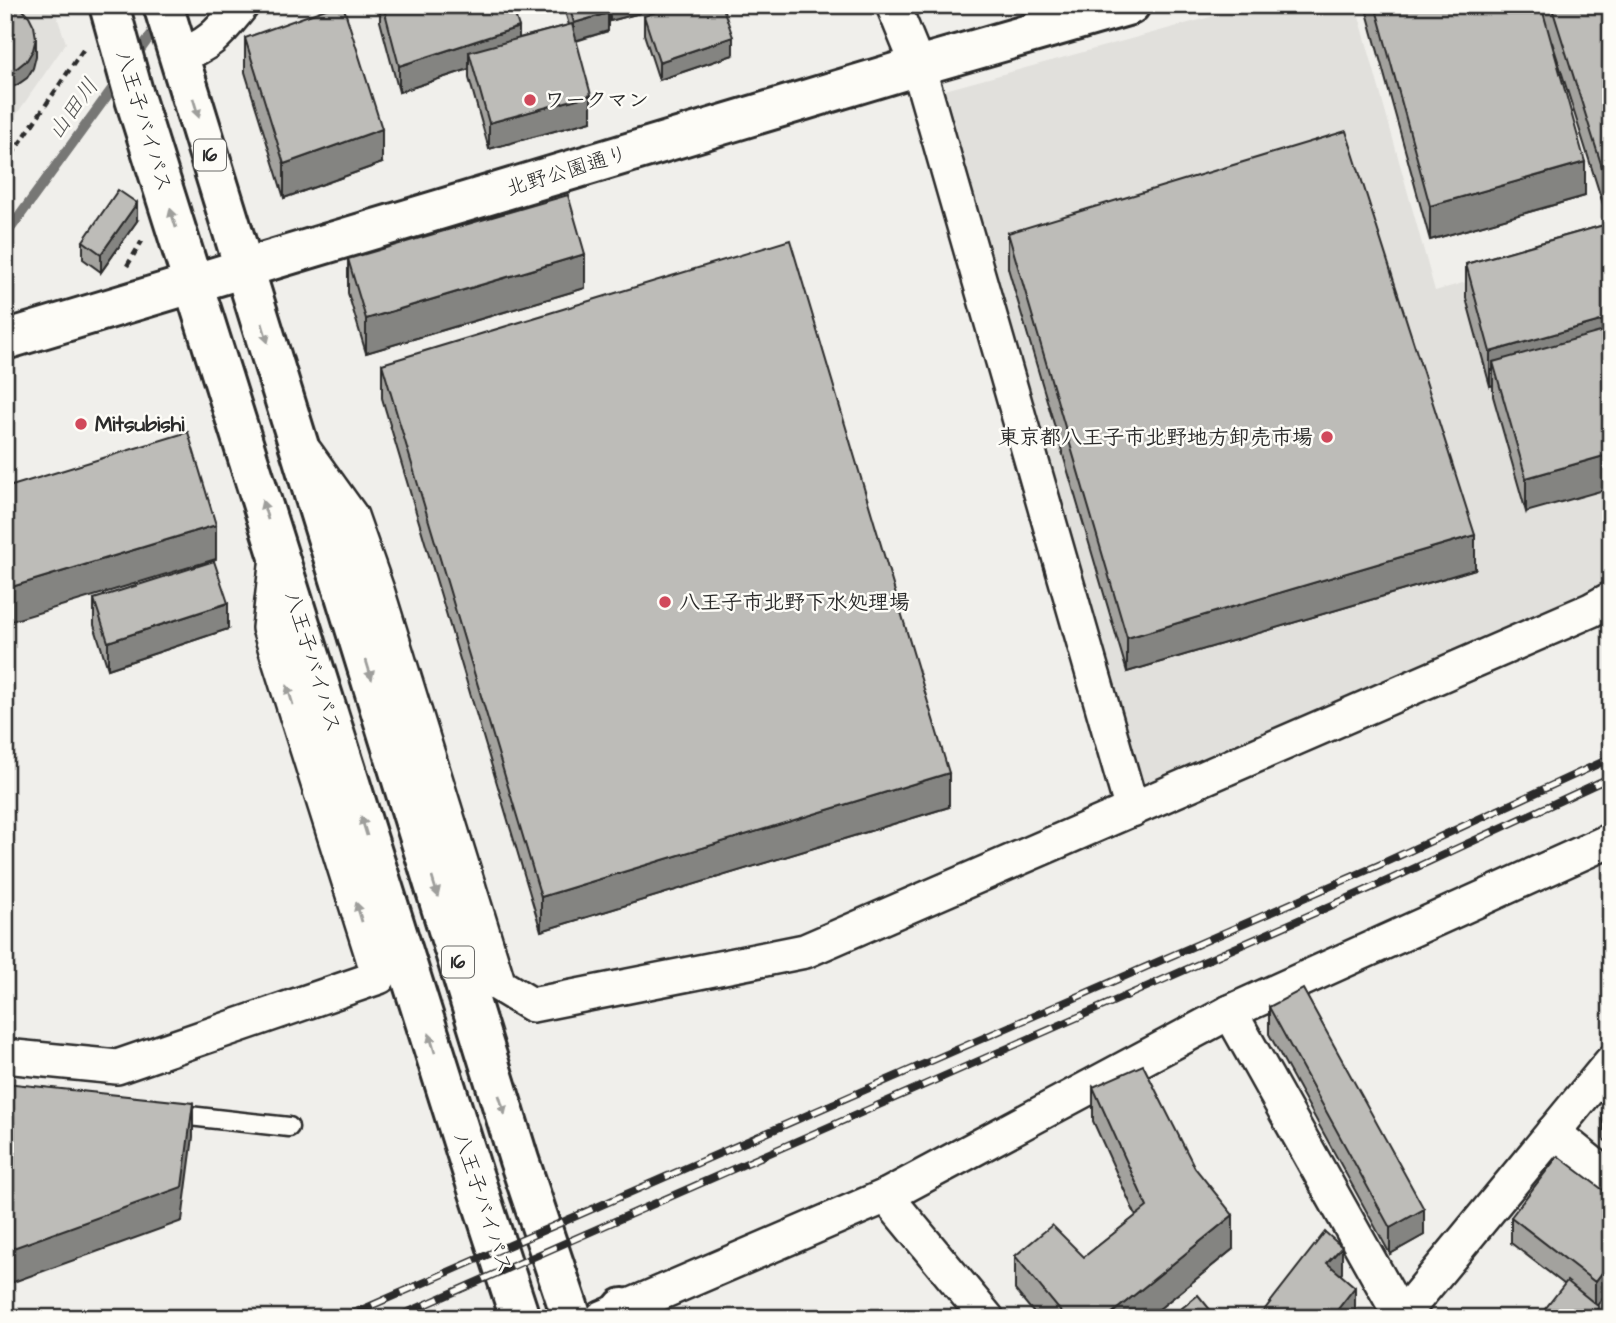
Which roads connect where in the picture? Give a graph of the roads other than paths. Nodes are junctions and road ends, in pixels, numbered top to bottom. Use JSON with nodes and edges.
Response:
{"nodes":[{"id":1,"x":163,"y":5,"type":"edge"},
{"id":2,"x":242,"y":5,"type":"edge"},
{"id":3,"x":893,"y":5,"type":"edge"},
{"id":4,"x":1130,"y":5,"type":"edge"},
{"id":5,"x":103,"y":20,"type":"edge"},
{"id":6,"x":177,"y":49,"type":"junction"},
{"id":7,"x":918,"y":66,"type":"junction"},
{"id":8,"x":245,"y":268,"type":"junction"},
{"id":9,"x":194,"y":284,"type":"junction"},
{"id":10,"x":5,"y":340,"type":"edge"},
{"id":11,"x":299,"y":442,"type":"junction"},
{"id":12,"x":278,"y":551,"type":"junction"},
{"id":13,"x":1611,"y":599,"type":"edge"},
{"id":14,"x":1132,"y":810,"type":"junction"},
{"id":15,"x":1611,"y":840,"type":"edge"},
{"id":16,"x":1230,"y":1012,"type":"junction"},
{"id":17,"x":5,"y":1056,"type":"edge"},
{"id":18,"x":1611,"y":1062,"type":"edge"},
{"id":19,"x":154,"y":1112,"type":"edge"},
{"id":20,"x":289,"y":1127,"type":"dead end"},
{"id":21,"x":1553,"y":1132,"type":"junction"},
{"id":22,"x":1611,"y":1179,"type":"edge"},
{"id":23,"x":886,"y":1196,"type":"junction"},
{"id":24,"x":616,"y":1314,"type":"edge"},
{"id":25,"x":1401,"y":1317,"type":"edge"},
{"id":26,"x":520,"y":1318,"type":"edge"},
{"id":27,"x":572,"y":1318,"type":"edge"},
{"id":28,"x":987,"y":1318,"type":"edge"}],
"edges":[{"from":1,"to":6,"type":"main road","number":"16"},
{"from":2,"to":6,"type":"street"},
{"from":3,"to":7,"type":"street"},
{"from":4,"to":7,"type":"main road","name":"北野公園通り"},
{"from":9,"to":5,"type":"main road","name":"八王子バイパス","number":"16","one_way":true},
{"from":6,"to":8,"type":"main road","number":"16","one_way":true},
{"from":7,"to":8,"type":"main road","name":"北野公園通り"},
{"from":7,"to":14,"type":"street"},
{"from":8,"to":9,"type":"main road","name":"北野公園通り"},
{"from":8,"to":11,"type":"main road","number":"16","one_way":true},
{"from":9,"to":10,"type":"main road","name":"北野公園通り"},
{"from":12,"to":9,"type":"main road","name":"八王子バイパス","number":"16","one_way":true},
{"from":11,"to":14,"type":"street"},
{"from":11,"to":27,"type":"main road","number":"16","one_way":true},
{"from":17,"to":12,"type":"street","one_way":true},
{"from":26,"to":12,"type":"main road","name":"八王子バイパス","number":"16","one_way":true},
{"from":13,"to":14,"type":"street"},
{"from":15,"to":16,"type":"street"},
{"from":16,"to":23,"type":"street"},
{"from":16,"to":25,"type":"street"},
{"from":18,"to":21,"type":"street"},
{"from":19,"to":20,"type":"lane"},
{"from":21,"to":22,"type":"street"},
{"from":21,"to":25,"type":"street"},
{"from":23,"to":24,"type":"street"},
{"from":23,"to":28,"type":"street"}]}
